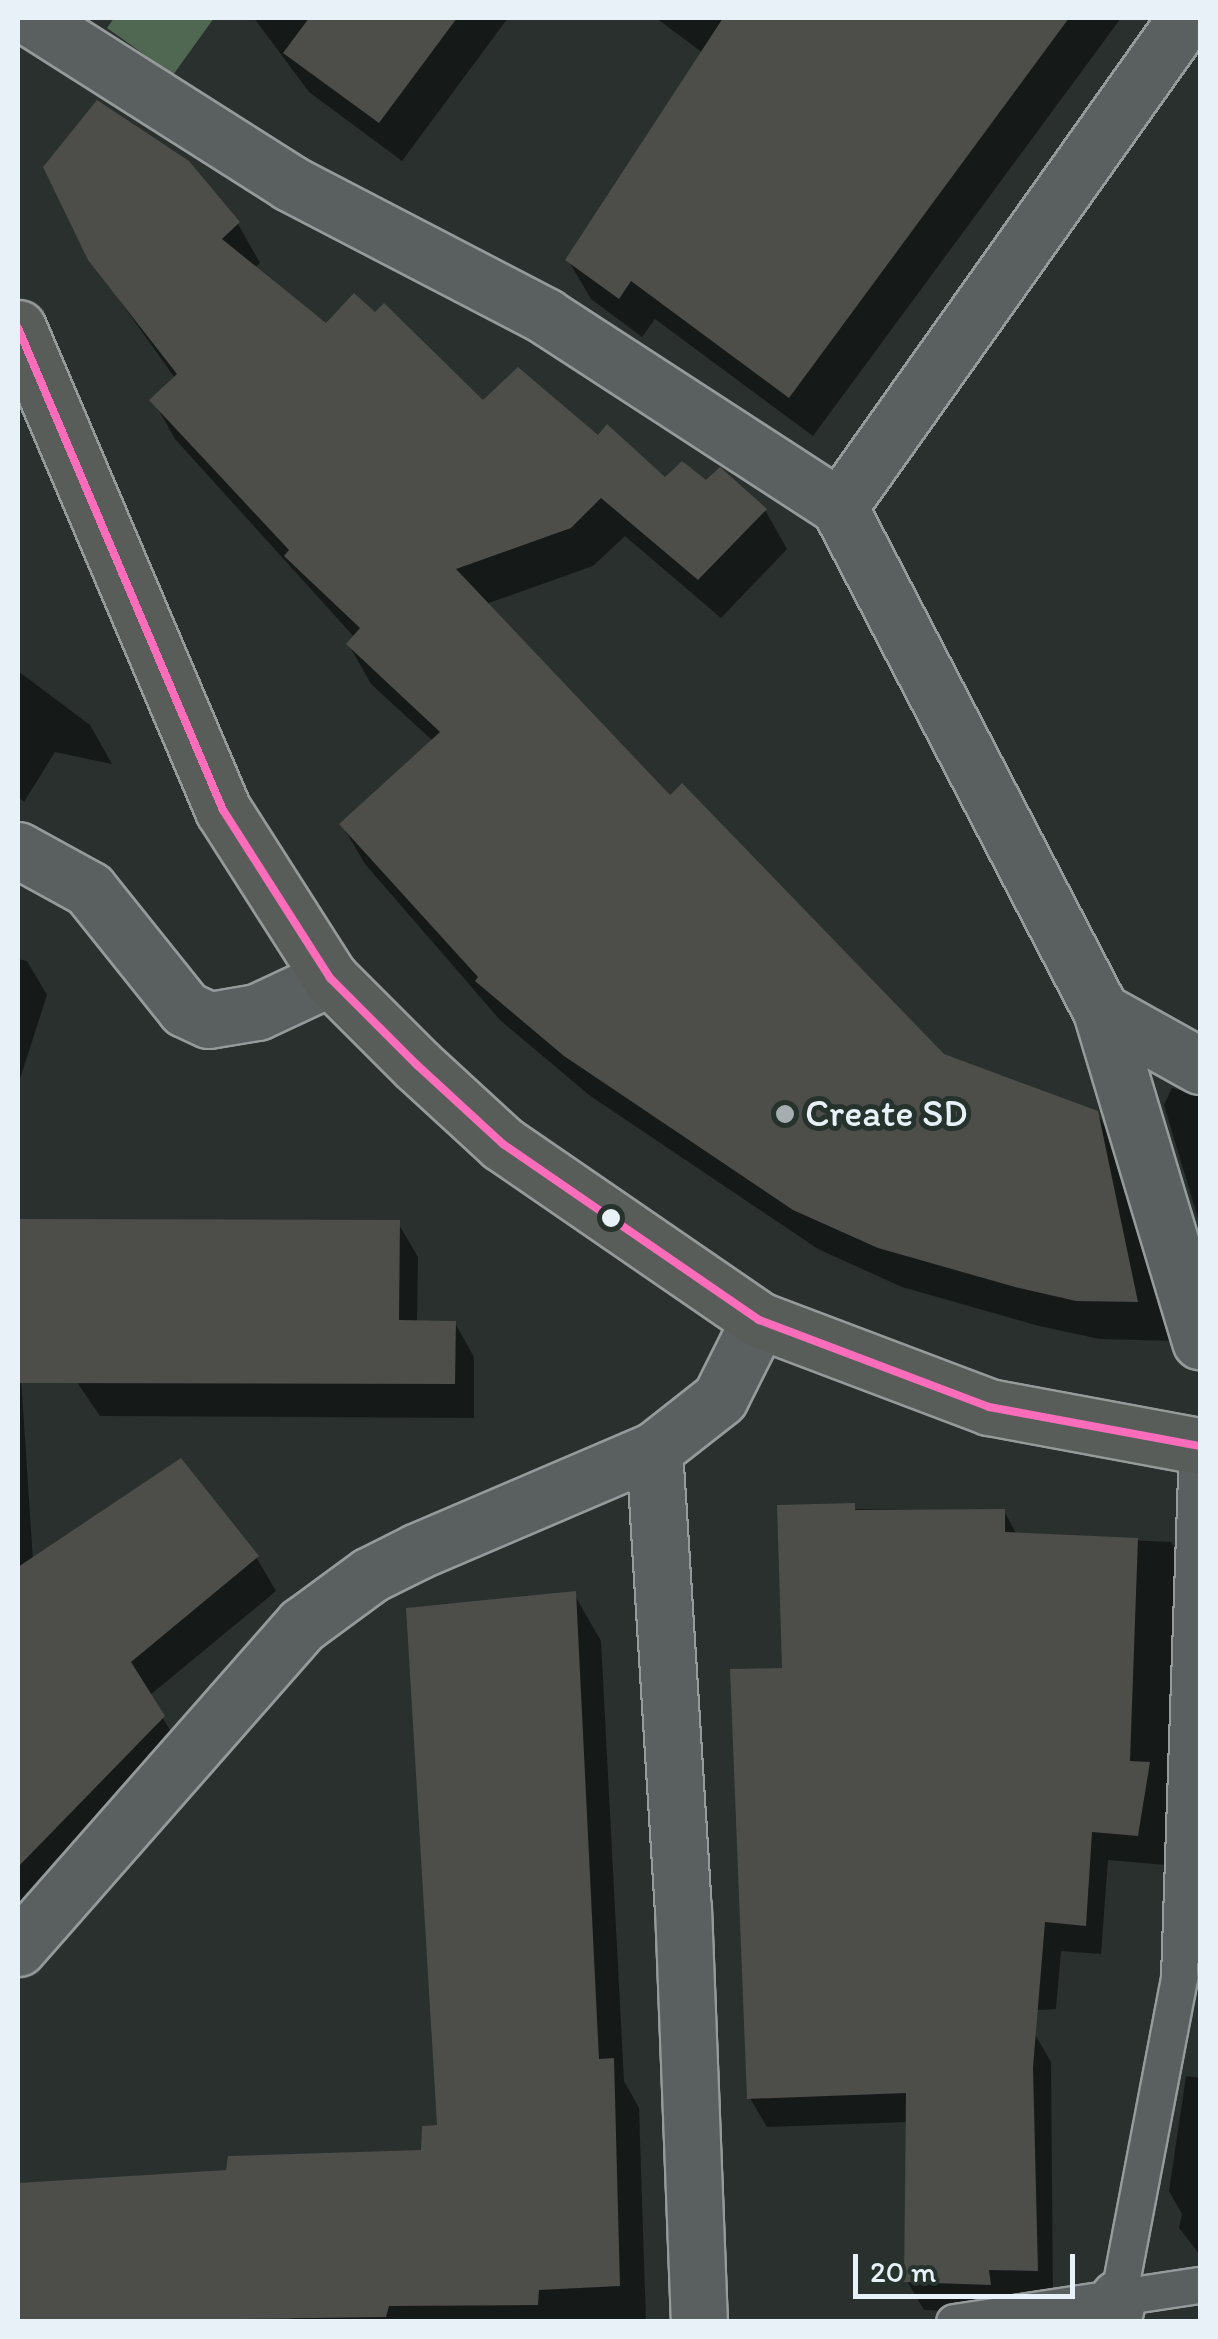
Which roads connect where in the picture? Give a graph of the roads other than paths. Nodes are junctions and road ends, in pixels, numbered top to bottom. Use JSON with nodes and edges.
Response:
{"nodes":[{"id":1,"x":1186,"y":18,"type":"edge"},
{"id":2,"x":30,"y":26,"type":"edge"},
{"id":3,"x":18,"y":328,"type":"edge"},
{"id":4,"x":838,"y":507,"type":"junction"},
{"id":5,"x":18,"y":850,"type":"edge"},
{"id":6,"x":330,"y":978,"type":"junction"},
{"id":7,"x":1101,"y":1011,"type":"junction"},
{"id":8,"x":1200,"y":1066,"type":"edge"},
{"id":9,"x":760,"y":1320,"type":"junction"},
{"id":10,"x":1200,"y":1340,"type":"edge"},
{"id":11,"x":1198,"y":1446,"type":"edge"},
{"id":12,"x":654,"y":1450,"type":"junction"},
{"id":13,"x":1196,"y":1677,"type":"edge"},
{"id":14,"x":18,"y":1948,"type":"edge"},
{"id":15,"x":1200,"y":2285,"type":"edge"},
{"id":16,"x":1115,"y":2310,"type":"edge"},
{"id":17,"x":699,"y":2322,"type":"edge"},
{"id":18,"x":954,"y":2322,"type":"edge"}],
"edges":[{"from":1,"to":4,"type":"street"},
{"from":2,"to":4,"type":"street"},
{"from":3,"to":6,"type":"main road"},
{"from":4,"to":7,"type":"street"},
{"from":5,"to":6,"type":"street"},
{"from":6,"to":9,"type":"main road"},
{"from":7,"to":8,"type":"street"},
{"from":7,"to":10,"type":"street"},
{"from":9,"to":11,"type":"main road"},
{"from":9,"to":12,"type":"street"},
{"from":11,"to":13,"type":"lane"},
{"from":12,"to":14,"type":"street"},
{"from":12,"to":17,"type":"street"},
{"from":13,"to":16,"type":"lane"},
{"from":15,"to":16,"type":"lane"},
{"from":16,"to":18,"type":"lane"}]}
